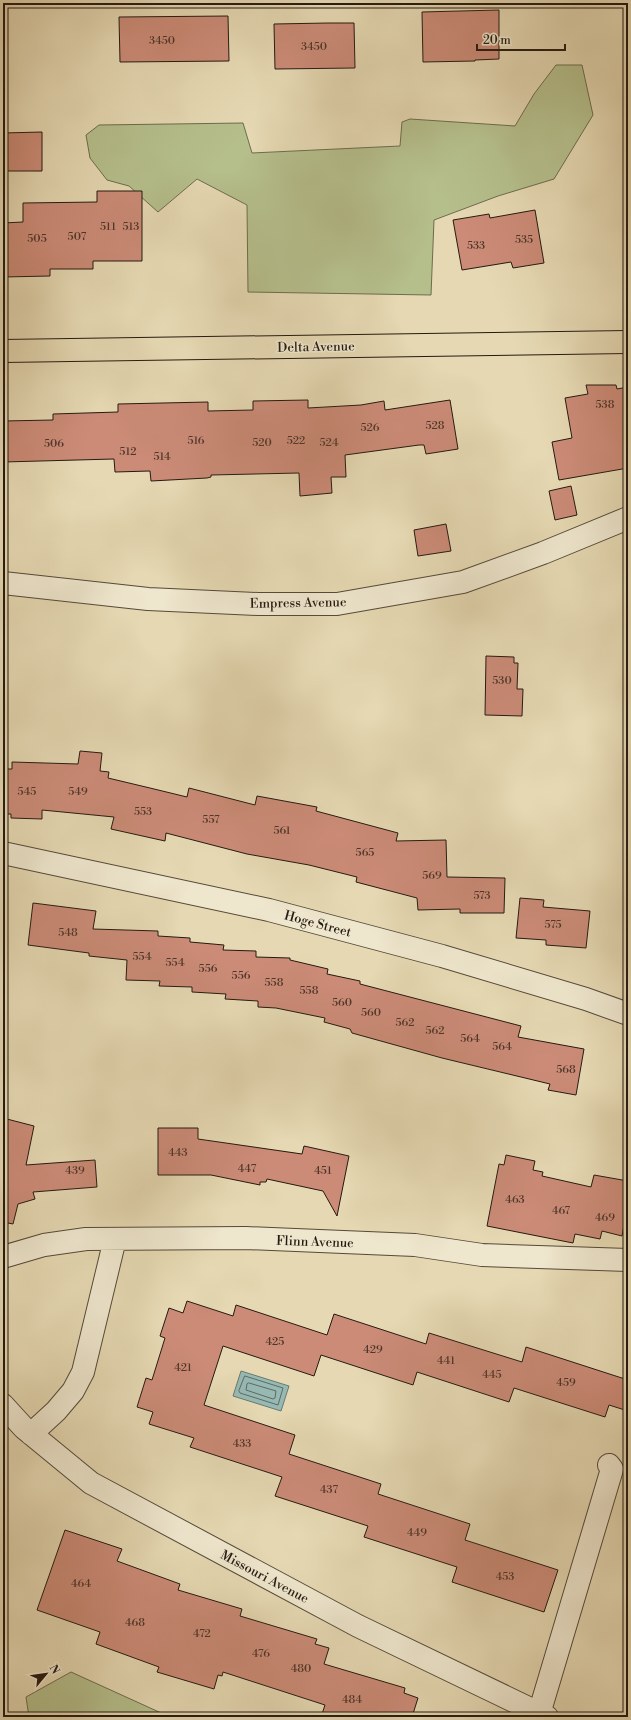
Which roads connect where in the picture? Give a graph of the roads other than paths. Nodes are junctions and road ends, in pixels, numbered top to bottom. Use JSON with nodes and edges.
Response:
{"nodes":[{"id":1,"x":628,"y":342,"type":"edge"},
{"id":2,"x":3,"y":351,"type":"edge"},
{"id":3,"x":628,"y":518,"type":"edge"},
{"id":4,"x":3,"y":583,"type":"edge"},
{"id":5,"x":3,"y":853,"type":"edge"},
{"id":6,"x":628,"y":1014,"type":"edge"},
{"id":7,"x":115,"y":1239,"type":"junction"},
{"id":8,"x":3,"y":1256,"type":"edge"},
{"id":9,"x":628,"y":1260,"type":"edge"},
{"id":10,"x":3,"y":1405,"type":"edge"},
{"id":11,"x":31,"y":1434,"type":"junction"},
{"id":12,"x":609,"y":1465,"type":"dead end"},
{"id":13,"x":543,"y":1715,"type":"edge"}],
"edges":[{"from":1,"to":2,"type":"main road","name":"Delta Avenue"},
{"from":3,"to":4,"type":"street","name":"Empress Avenue"},
{"from":5,"to":6,"type":"street","name":"Hoge Street"},
{"from":7,"to":8,"type":"street","name":"Flinn Avenue"},
{"from":7,"to":9,"type":"street","name":"Flinn Avenue"},
{"from":7,"to":11,"type":"street"},
{"from":10,"to":11,"type":"street","name":"Missouri Avenue"},
{"from":11,"to":13,"type":"street","name":"Missouri Avenue"},
{"from":12,"to":13,"type":"street"}]}
